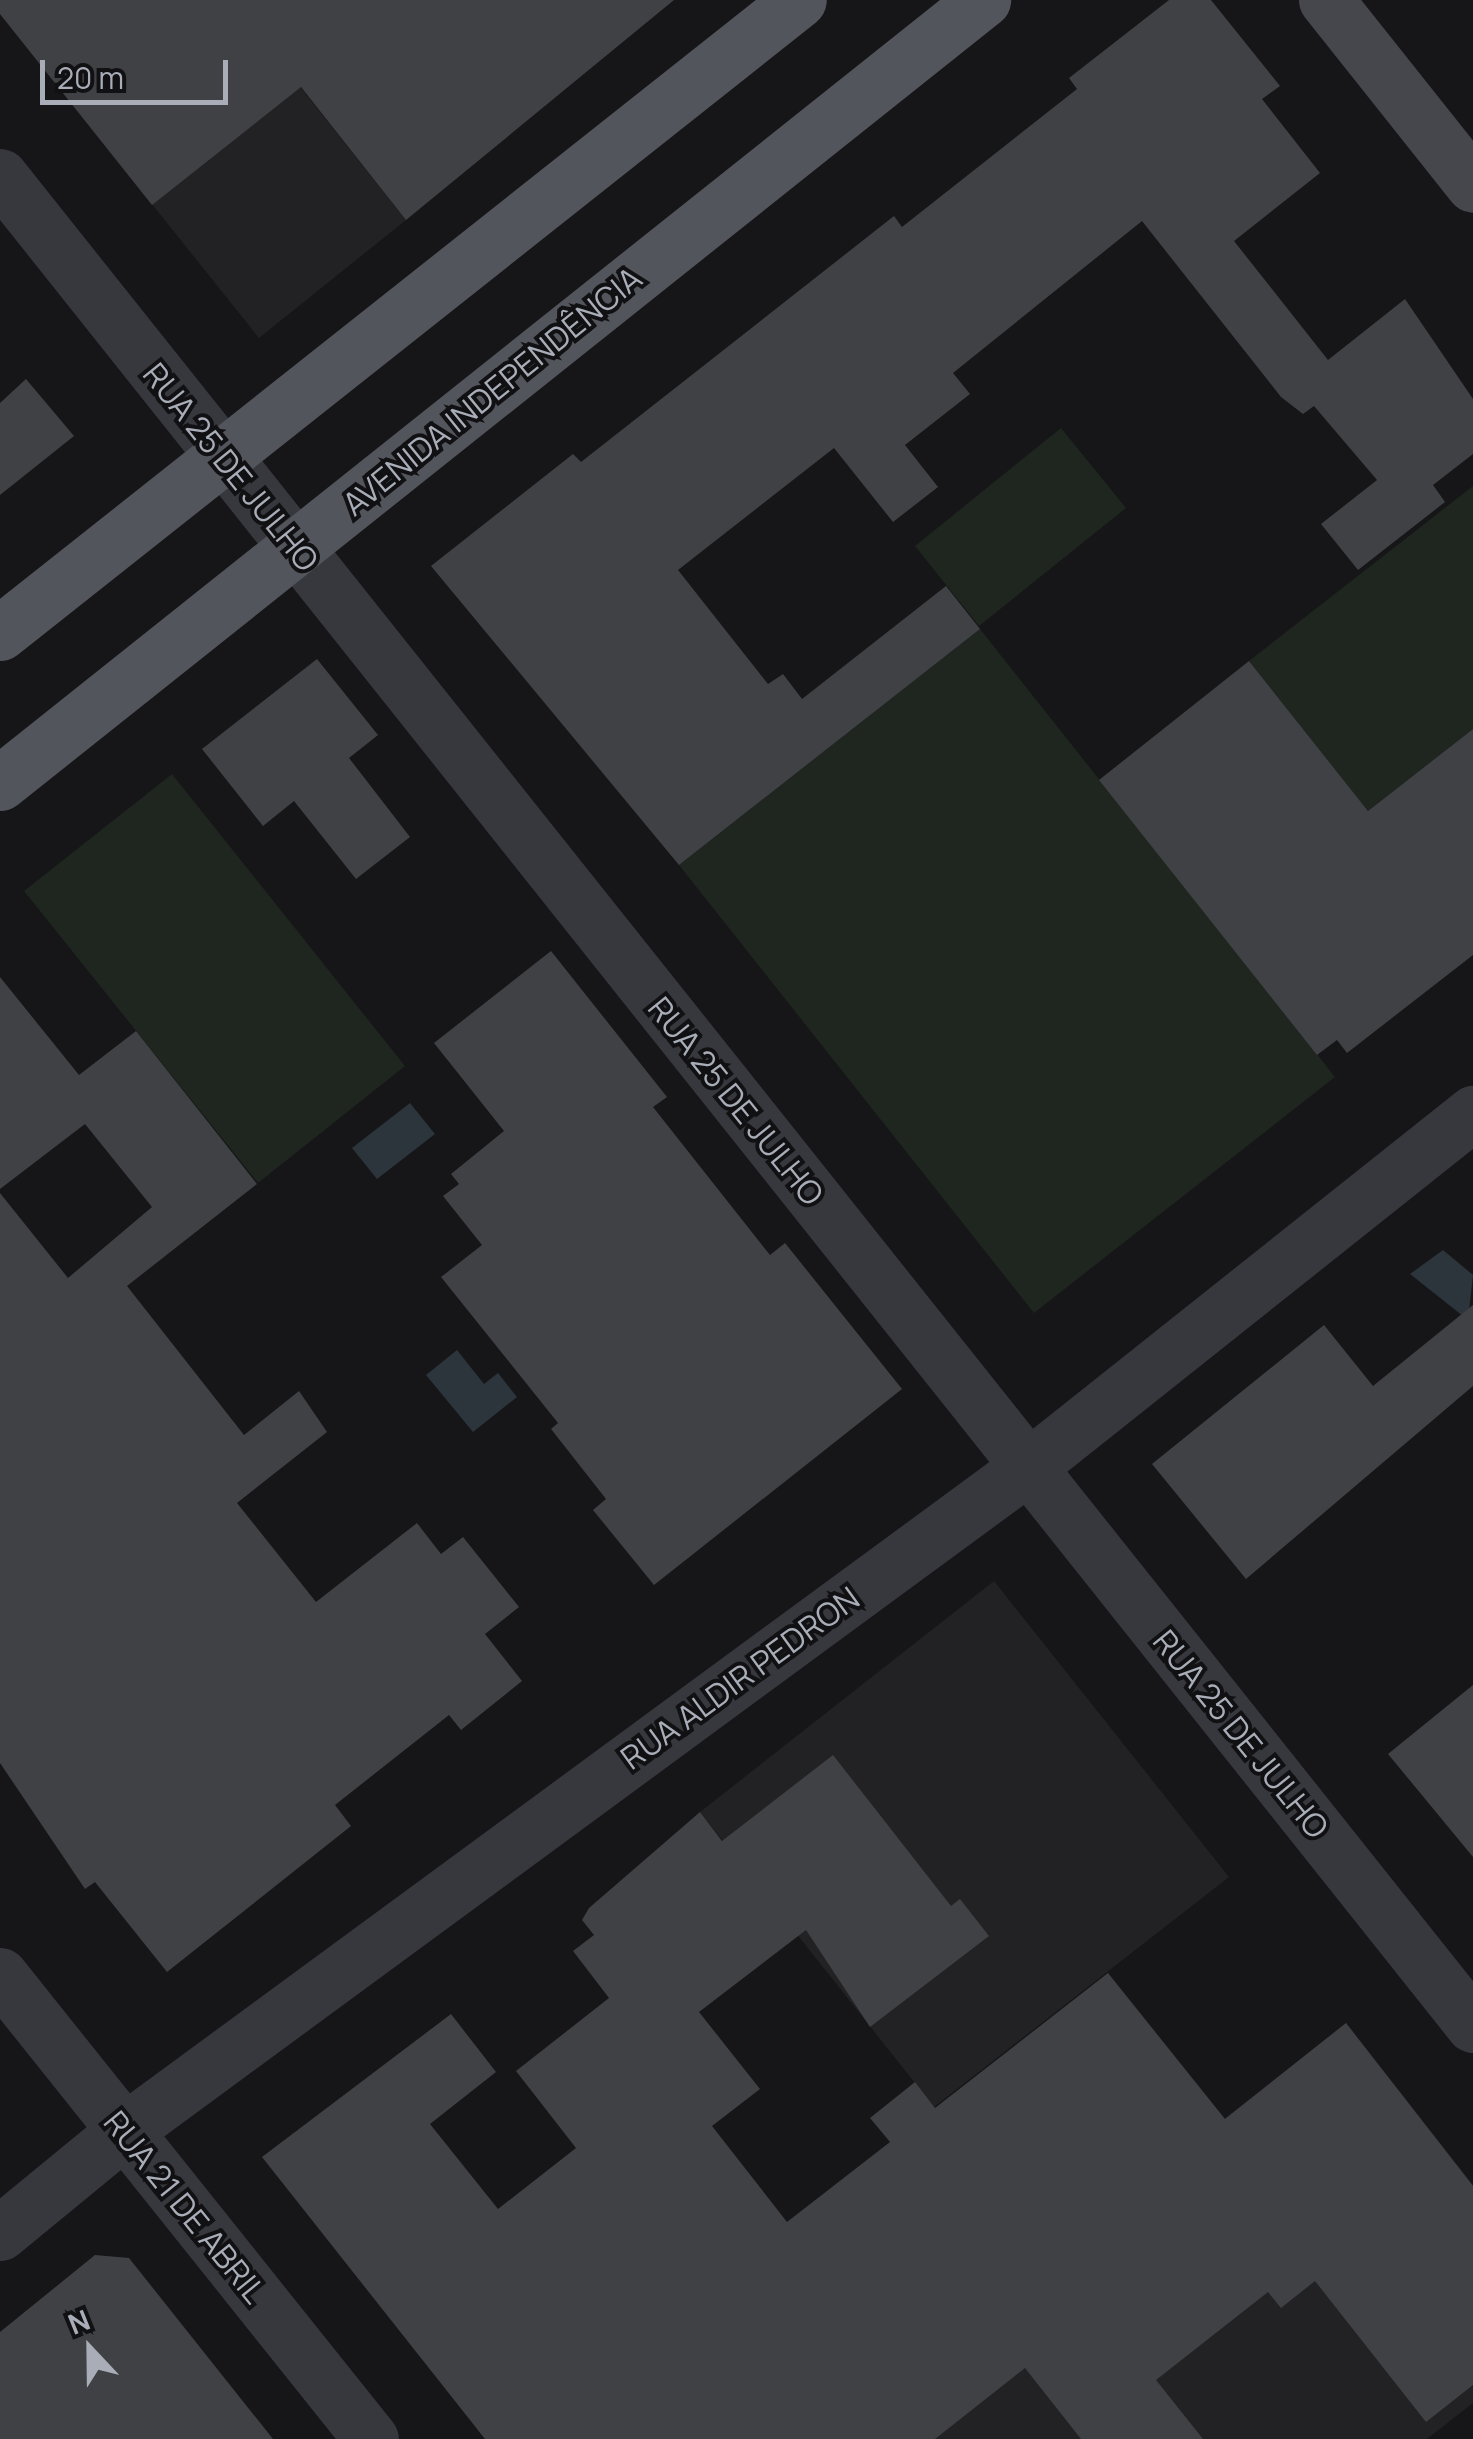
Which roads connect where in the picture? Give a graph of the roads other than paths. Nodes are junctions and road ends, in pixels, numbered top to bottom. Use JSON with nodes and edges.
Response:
{"nodes":[{"id":1,"x":799,"y":0,"type":"edge"},
{"id":2,"x":983,"y":0,"type":"edge"},
{"id":3,"x":1326,"y":0,"type":"edge"},
{"id":4,"x":0,"y":176,"type":"edge"},
{"id":5,"x":1473,"y":185,"type":"edge"},
{"id":6,"x":222,"y":457,"type":"junction"},
{"id":7,"x":296,"y":547,"type":"junction"},
{"id":8,"x":0,"y":633,"type":"edge"},
{"id":9,"x":0,"y":782,"type":"edge"},
{"id":10,"x":1473,"y":1112,"type":"edge"},
{"id":11,"x":1028,"y":1467,"type":"junction"},
{"id":12,"x":0,"y":1975,"type":"edge"},
{"id":13,"x":1473,"y":2025,"type":"edge"},
{"id":14,"x":124,"y":2130,"type":"junction"},
{"id":15,"x":0,"y":2233,"type":"edge"},
{"id":16,"x":371,"y":2439,"type":"edge"}],
"edges":[{"from":1,"to":6,"type":"main road"},
{"from":2,"to":7,"type":"main road","name":"AVENIDA INDEPENDÊNCIA"},
{"from":3,"to":5,"type":"street"},
{"from":4,"to":6,"type":"street","name":"RUA 25 DE JULHO"},
{"from":6,"to":7,"type":"street","name":"RUA 25 DE JULHO"},
{"from":6,"to":8,"type":"main road"},
{"from":7,"to":9,"type":"main road","name":"AVENIDA INDEPENDÊNCIA"},
{"from":7,"to":11,"type":"street","name":"RUA 25 DE JULHO"},
{"from":10,"to":11,"type":"street","name":"RUA ALDIR PEDRON"},
{"from":11,"to":13,"type":"street","name":"RUA 25 DE JULHO"},
{"from":11,"to":14,"type":"street","name":"RUA ALDIR PEDRON"},
{"from":12,"to":14,"type":"street","name":"RUA 21 DE ABRIL"},
{"from":14,"to":15,"type":"street","name":"RUA ALDIR PEDRON"},
{"from":14,"to":16,"type":"street","name":"RUA 21 DE ABRIL"}]}
